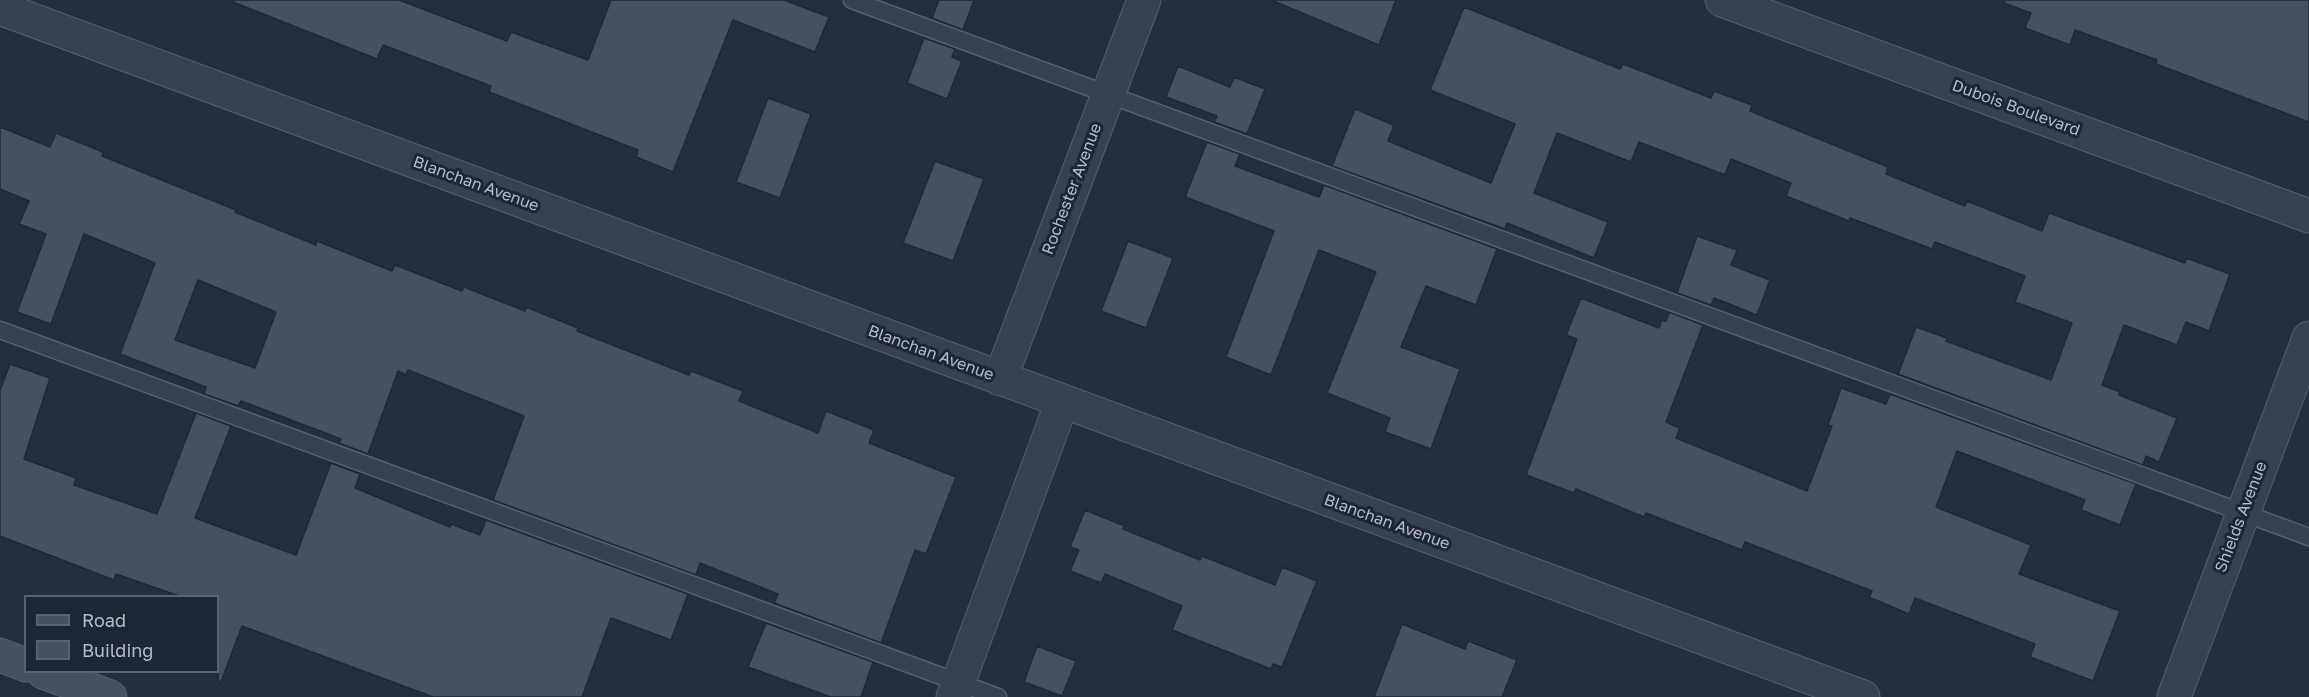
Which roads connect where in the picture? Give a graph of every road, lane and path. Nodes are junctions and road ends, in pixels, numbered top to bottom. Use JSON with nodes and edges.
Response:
{"nodes":[{"id":1,"x":852,"y":0,"type":"edge"},
{"id":2,"x":1144,"y":0,"type":"edge"},
{"id":3,"x":1722,"y":0,"type":"edge"},
{"id":4,"x":0,"y":8,"type":"edge"},
{"id":5,"x":1108,"y":96,"type":"junction"},
{"id":6,"x":2309,"y":216,"type":"edge"},
{"id":7,"x":0,"y":330,"type":"edge"},
{"id":8,"x":2309,"y":338,"type":"edge"},
{"id":9,"x":1000,"y":379,"type":"junction"},
{"id":10,"x":1062,"y":402,"type":"junction"},
{"id":11,"x":2242,"y":512,"type":"junction"},
{"id":12,"x":2309,"y":537,"type":"edge"},
{"id":13,"x":0,"y":656,"type":"edge"},
{"id":14,"x":24,"y":664,"type":"edge"},
{"id":15,"x":46,"y":673,"type":"edge"},
{"id":16,"x":956,"y":690,"type":"edge"},
{"id":17,"x":110,"y":697,"type":"edge"},
{"id":18,"x":998,"y":697,"type":"edge"},
{"id":19,"x":1863,"y":697,"type":"edge"},
{"id":20,"x":2174,"y":697,"type":"edge"}],
"edges":[{"from":1,"to":5,"type":"lane"},
{"from":2,"to":5,"type":"street","name":"Rochester Avenue"},
{"from":3,"to":6,"type":"street","name":"Dubois Boulevard"},
{"from":4,"to":9,"type":"street","name":"Blanchan Avenue"},
{"from":5,"to":9,"type":"street","name":"Rochester Avenue"},
{"from":5,"to":11,"type":"lane"},
{"from":7,"to":16,"type":"lane"},
{"from":8,"to":11,"type":"street","name":"Shields Avenue"},
{"from":9,"to":10,"type":"street","name":"Blanchan Avenue"},
{"from":10,"to":16,"type":"street"},
{"from":10,"to":19,"type":"street","name":"Blanchan Avenue"},
{"from":11,"to":12,"type":"lane"},
{"from":11,"to":20,"type":"street","name":"Shields Avenue"},
{"from":13,"to":14,"type":"main road"},
{"from":15,"to":17,"type":"main road"},
{"from":16,"to":18,"type":"lane"}]}
